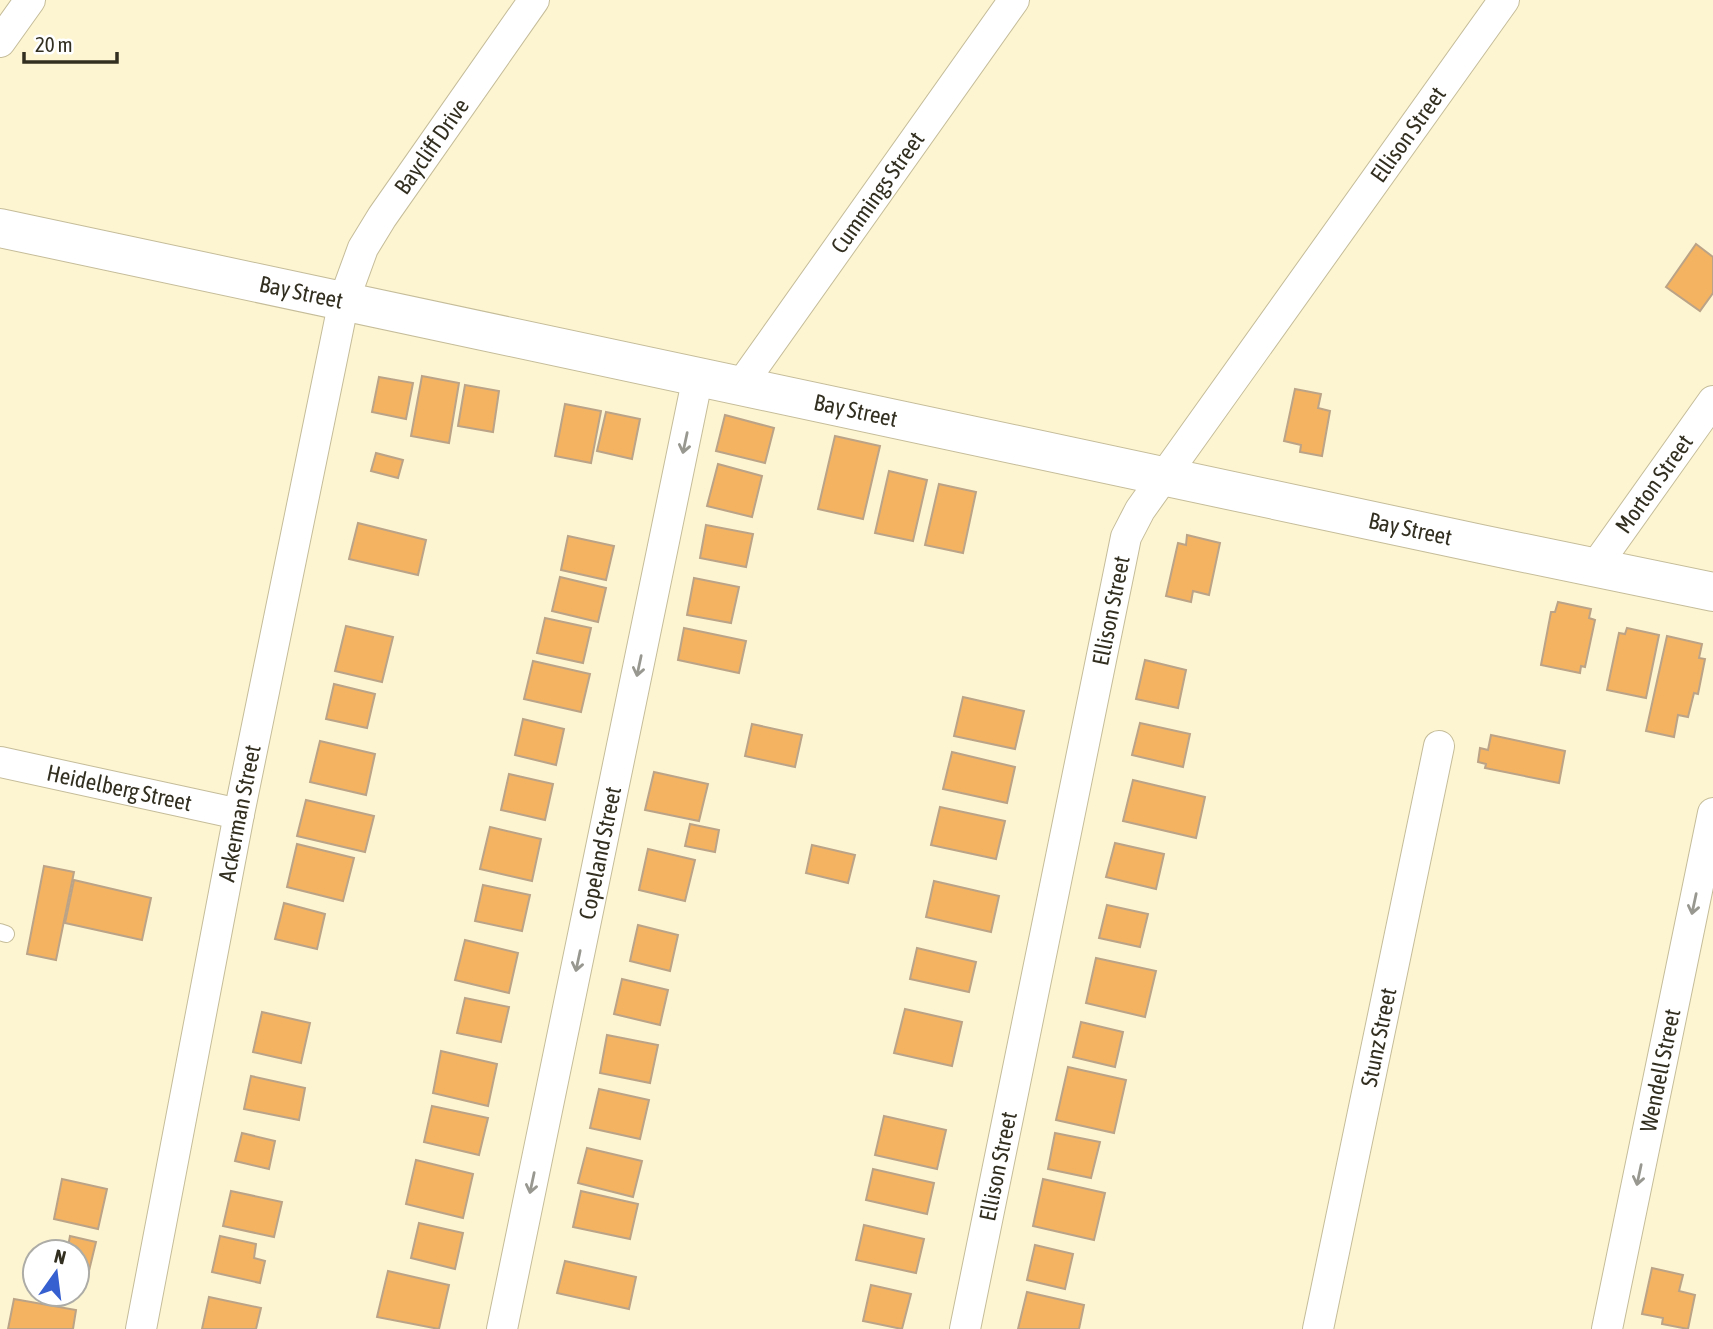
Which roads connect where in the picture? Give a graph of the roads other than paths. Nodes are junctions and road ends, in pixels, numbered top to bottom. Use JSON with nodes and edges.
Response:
{"nodes":[{"id":1,"x":30,"y":0,"type":"edge"},
{"id":2,"x":534,"y":0,"type":"edge"},
{"id":3,"x":1014,"y":0,"type":"edge"},
{"id":4,"x":1504,"y":0,"type":"edge"},
{"id":5,"x":0,"y":42,"type":"edge"},
{"id":6,"x":0,"y":228,"type":"edge"},
{"id":7,"x":344,"y":300,"type":"junction"},
{"id":8,"x":698,"y":376,"type":"junction"},
{"id":9,"x":741,"y":385,"type":"junction"},
{"id":10,"x":1713,"y":401,"type":"edge"},
{"id":11,"x":1165,"y":476,"type":"junction"},
{"id":12,"x":1595,"y":567,"type":"junction"},
{"id":13,"x":1713,"y":592,"type":"edge"},
{"id":14,"x":1439,"y":747,"type":"dead end"},
{"id":15,"x":0,"y":762,"type":"edge"},
{"id":16,"x":1713,"y":813,"type":"edge"},
{"id":17,"x":239,"y":814,"type":"junction"},
{"id":18,"x":141,"y":1329,"type":"edge"},
{"id":19,"x":502,"y":1329,"type":"edge"},
{"id":20,"x":965,"y":1329,"type":"edge"},
{"id":21,"x":1318,"y":1329,"type":"edge"},
{"id":22,"x":1607,"y":1329,"type":"edge"}],
"edges":[{"from":1,"to":5,"type":"street"},
{"from":2,"to":7,"type":"street","name":"Baycliff Drive"},
{"from":3,"to":9,"type":"street","name":"Cummings Street"},
{"from":4,"to":11,"type":"street","name":"Ellison Street"},
{"from":6,"to":7,"type":"street","name":"Bay Street"},
{"from":7,"to":8,"type":"street","name":"Bay Street"},
{"from":7,"to":17,"type":"street","name":"Ackerman Street"},
{"from":8,"to":9,"type":"street","name":"Bay Street"},
{"from":8,"to":19,"type":"street","name":"Copeland Street","one_way":true},
{"from":9,"to":11,"type":"street","name":"Bay Street"},
{"from":10,"to":12,"type":"street","name":"Morton Street"},
{"from":11,"to":12,"type":"street","name":"Bay Street"},
{"from":11,"to":20,"type":"street","name":"Ellison Street"},
{"from":12,"to":13,"type":"street","name":"Bay Street"},
{"from":14,"to":21,"type":"street","name":"Stunz Street"},
{"from":15,"to":17,"type":"street","name":"Heidelberg Street"},
{"from":16,"to":22,"type":"street","name":"Wendell Street","one_way":true},
{"from":17,"to":18,"type":"street","name":"Ackerman Street"}]}
